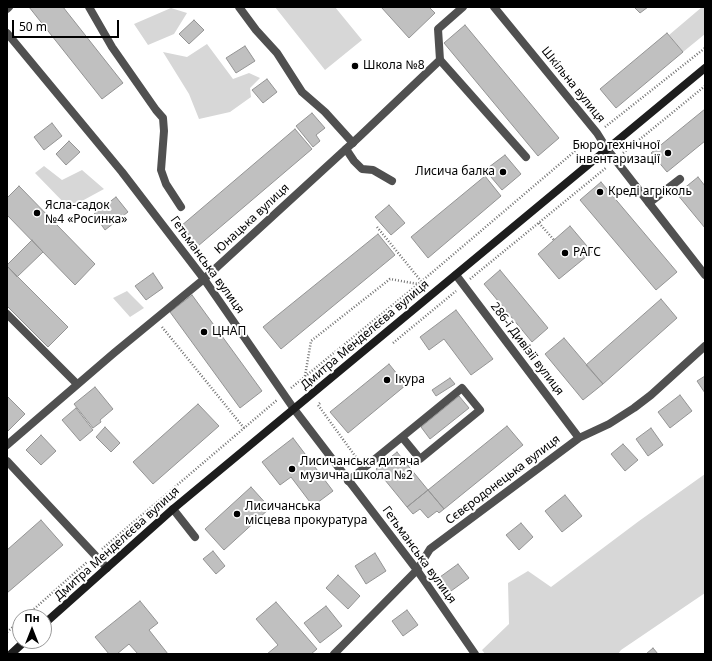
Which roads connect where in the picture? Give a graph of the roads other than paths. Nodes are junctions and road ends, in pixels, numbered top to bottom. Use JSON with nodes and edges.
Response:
{"nodes":[{"id":1,"x":89,"y":7,"type":"edge"},
{"id":2,"x":239,"y":7,"type":"edge"},
{"id":3,"x":463,"y":7,"type":"edge"},
{"id":4,"x":494,"y":7,"type":"edge"},
{"id":5,"x":7,"y":33,"type":"edge"},
{"id":6,"x":440,"y":60,"type":"junction"},
{"id":7,"x":705,"y":68,"type":"edge"},
{"id":8,"x":353,"y":143,"type":"junction"},
{"id":9,"x":346,"y":149,"type":"junction"},
{"id":10,"x":608,"y":149,"type":"junction"},
{"id":11,"x":526,"y":157,"type":"dead end"},
{"id":12,"x":680,"y":179,"type":"dead end"},
{"id":13,"x":392,"y":181,"type":"dead end"},
{"id":14,"x":649,"y":203,"type":"junction"},
{"id":15,"x":180,"y":207,"type":"dead end"},
{"id":16,"x":456,"y":275,"type":"junction"},
{"id":17,"x":705,"y":275,"type":"edge"},
{"id":18,"x":204,"y":279,"type":"junction"},
{"id":19,"x":7,"y":314,"type":"edge"},
{"id":20,"x":705,"y":346,"type":"edge"},
{"id":21,"x":77,"y":384,"type":"junction"},
{"id":22,"x":294,"y":409,"type":"junction"},
{"id":23,"x":402,"y":437,"type":"junction"},
{"id":24,"x":579,"y":438,"type":"junction"},
{"id":25,"x":7,"y":445,"type":"edge"},
{"id":26,"x":7,"y":461,"type":"edge"},
{"id":27,"x":348,"y":481,"type":"junction"},
{"id":28,"x":173,"y":509,"type":"junction"},
{"id":29,"x":195,"y":537,"type":"dead end"},
{"id":30,"x":107,"y":568,"type":"junction"},
{"id":31,"x":417,"y":570,"type":"junction"},
{"id":32,"x":52,"y":617,"type":"edge"},
{"id":33,"x":334,"y":654,"type":"edge"},
{"id":34,"x":475,"y":654,"type":"edge"}],
"edges":[{"from":1,"to":15,"type":"street"},
{"from":2,"to":8,"type":"street"},
{"from":3,"to":6,"type":"street"},
{"from":4,"to":10,"type":"street","name":"Шкільна вулиця"},
{"from":5,"to":18,"type":"street","name":"Гетьманська вулиця"},
{"from":6,"to":8,"type":"street","name":"Юнацька вулиця"},
{"from":6,"to":11,"type":"street"},
{"from":7,"to":10,"type":"street","name":"Дмитра Менделєєва вулиця"},
{"from":8,"to":9,"type":"street","name":"Юнацька вулиця"},
{"from":9,"to":13,"type":"street"},
{"from":9,"to":18,"type":"street","name":"Юнацька вулиця"},
{"from":10,"to":14,"type":"street","name":"Шкільна вулиця"},
{"from":10,"to":16,"type":"street","name":"Дмитра Менделєєва вулиця"},
{"from":12,"to":14,"type":"street"},
{"from":14,"to":17,"type":"street","name":"Шкільна вулиця"},
{"from":16,"to":22,"type":"street","name":"Дмитра Менделєєва вулиця"},
{"from":16,"to":24,"type":"street","name":"286-ї Дивізії вулиця"},
{"from":18,"to":21,"type":"street","name":"Юнацька вулиця"},
{"from":18,"to":22,"type":"street","name":"Гетьманська вулиця"},
{"from":19,"to":21,"type":"street"},
{"from":20,"to":24,"type":"street","name":"Сєвєродонецька вулиця"},
{"from":21,"to":25,"type":"street","name":"Юнацька вулиця"},
{"from":22,"to":27,"type":"street","name":"Гетьманська вулиця"},
{"from":22,"to":28,"type":"street","name":"Дмитра Менделєєва вулиця"},
{"from":23,"to":23,"type":"street"},
{"from":23,"to":27,"type":"street"},
{"from":24,"to":31,"type":"street","name":"Сєвєродонецька вулиця"},
{"from":26,"to":30,"type":"street"},
{"from":27,"to":31,"type":"street","name":"Гетьманська вулиця"},
{"from":28,"to":29,"type":"street"},
{"from":28,"to":30,"type":"street","name":"Дмитра Менделєєва вулиця"},
{"from":30,"to":32,"type":"street","name":"Дмитра Менделєєва вулиця"},
{"from":31,"to":33,"type":"street","name":"Сєвєродонецька вулиця"},
{"from":31,"to":34,"type":"street","name":"Гетьманська вулиця"}]}
